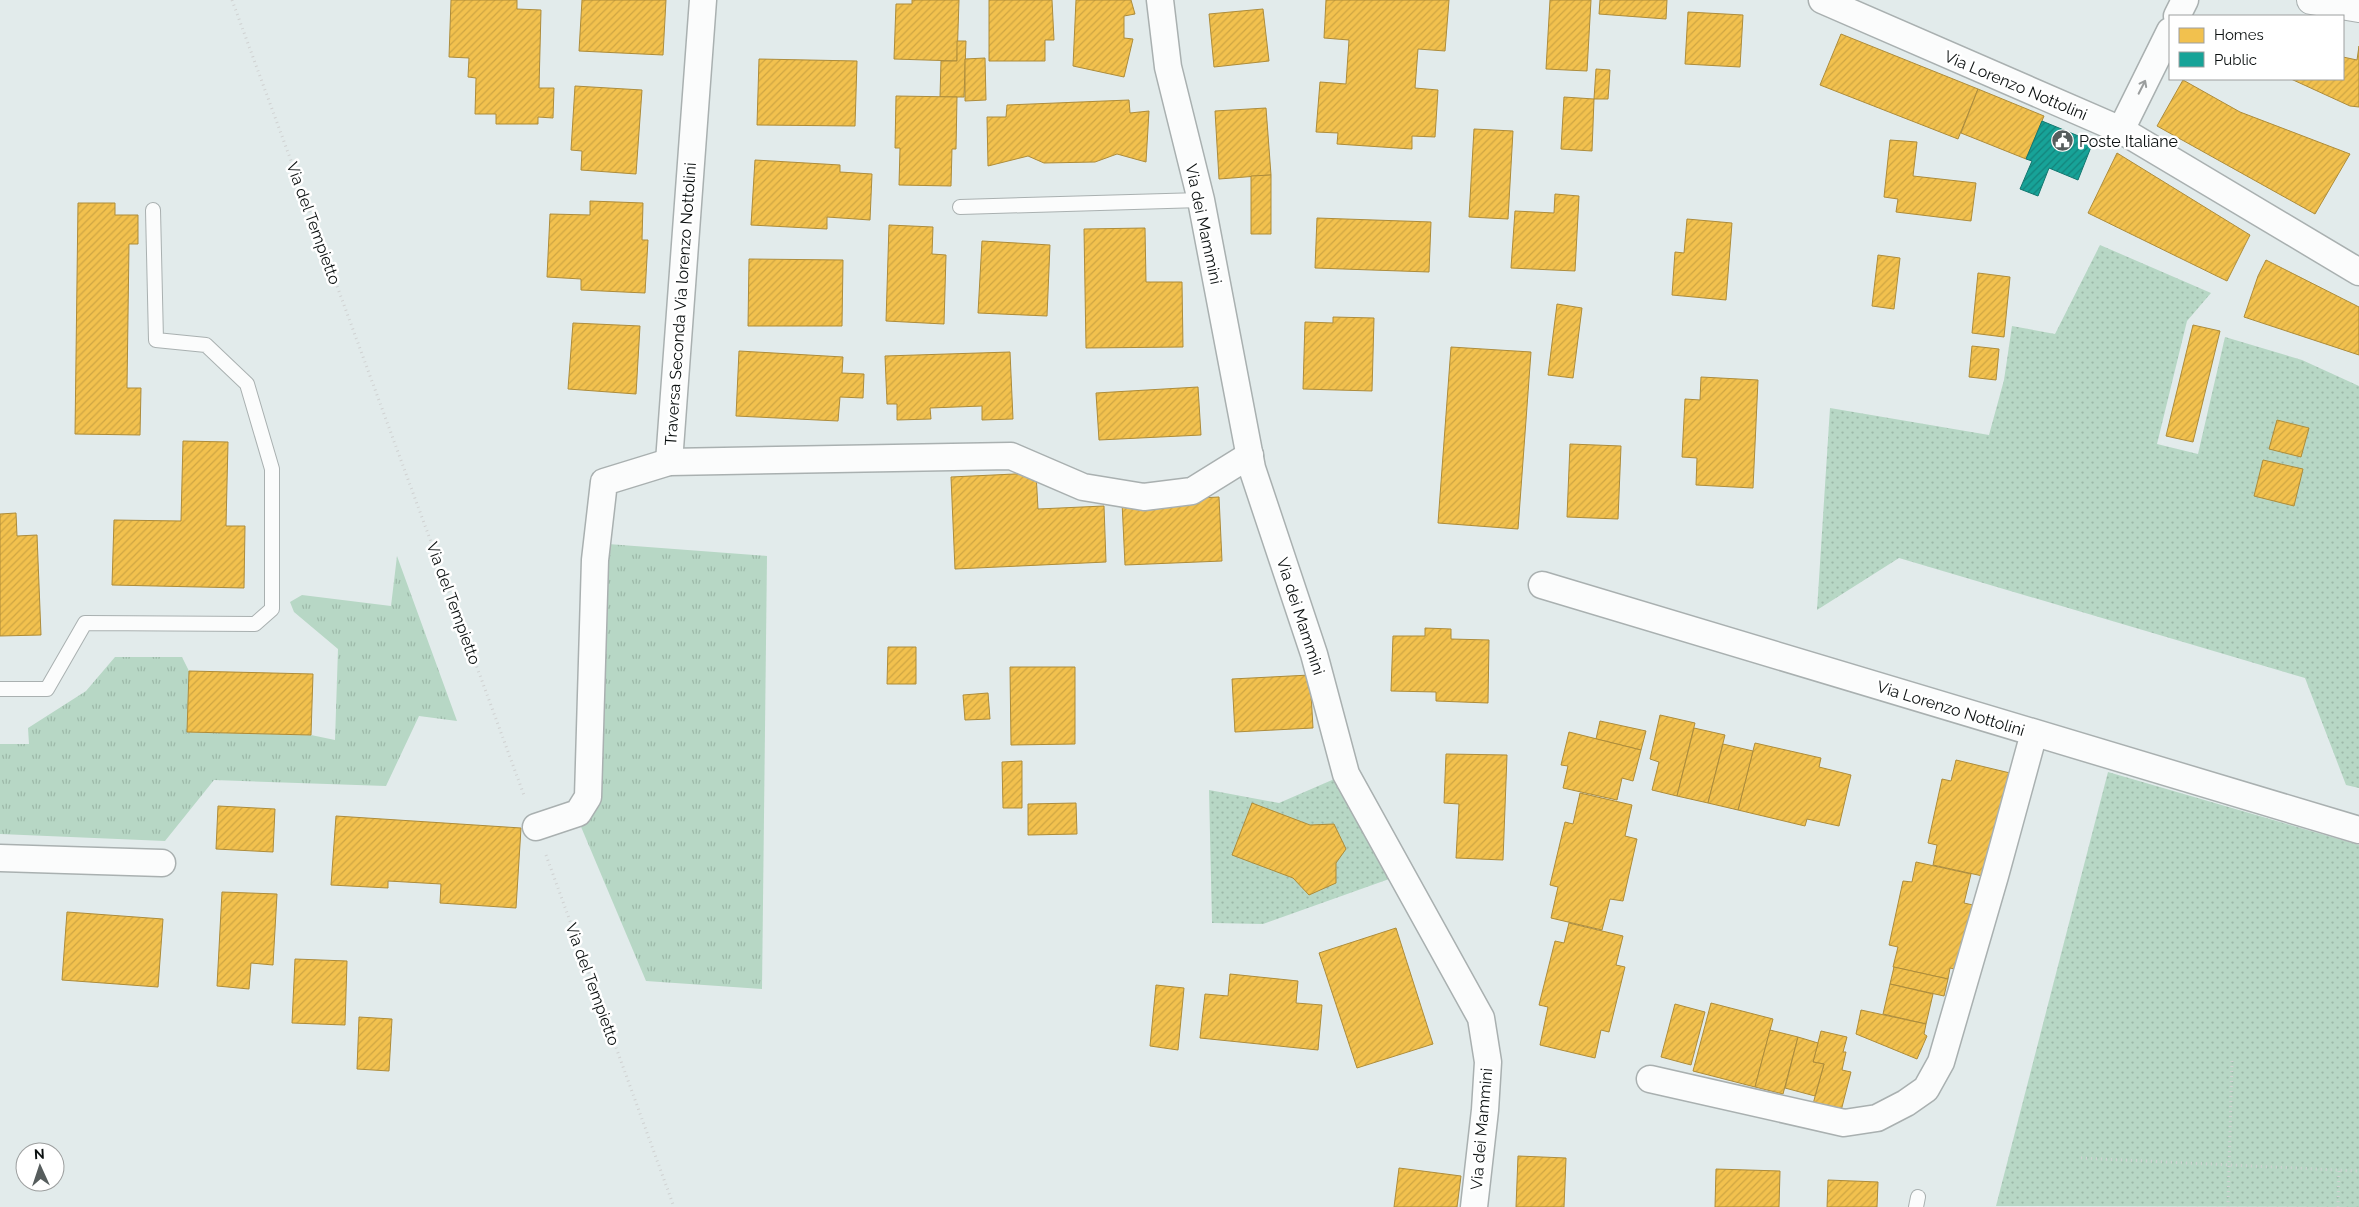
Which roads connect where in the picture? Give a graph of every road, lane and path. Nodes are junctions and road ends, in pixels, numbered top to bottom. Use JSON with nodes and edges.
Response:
{"nodes":[{"id":1,"x":232,"y":0,"type":"edge"},
{"id":2,"x":703,"y":0,"type":"edge"},
{"id":3,"x":1160,"y":0,"type":"edge"},
{"id":4,"x":2185,"y":0,"type":"edge"},
{"id":5,"x":2311,"y":0,"type":"edge"},
{"id":6,"x":1834,"y":3,"type":"edge"},
{"id":7,"x":2359,"y":8,"type":"edge"},
{"id":8,"x":2178,"y":15,"type":"edge"},
{"id":9,"x":2169,"y":33,"type":"edge"},
{"id":10,"x":2121,"y":130,"type":"junction"},
{"id":11,"x":1201,"y":200,"type":"junction"},
{"id":12,"x":960,"y":207,"type":"dead end"},
{"id":13,"x":153,"y":210,"type":"dead end"},
{"id":14,"x":2359,"y":272,"type":"edge"},
{"id":15,"x":1250,"y":456,"type":"junction"},
{"id":16,"x":668,"y":462,"type":"junction"},
{"id":17,"x":1542,"y":585,"type":"dead end"},
{"id":18,"x":0,"y":689,"type":"edge"},
{"id":19,"x":2034,"y":732,"type":"junction"},
{"id":20,"x":536,"y":827,"type":"junction"},
{"id":21,"x":2359,"y":830,"type":"edge"},
{"id":22,"x":0,"y":858,"type":"edge"},
{"id":23,"x":162,"y":863,"type":"dead end"},
{"id":24,"x":2232,"y":1058,"type":"dead end"},
{"id":25,"x":1650,"y":1079,"type":"dead end"},
{"id":26,"x":2081,"y":1158,"type":"dead end"},
{"id":27,"x":2229,"y":1165,"type":"junction"},
{"id":28,"x":2339,"y":1170,"type":"junction"},
{"id":29,"x":2359,"y":1171,"type":"edge"},
{"id":30,"x":674,"y":1207,"type":"edge"},
{"id":31,"x":1474,"y":1207,"type":"edge"},
{"id":32,"x":2228,"y":1207,"type":"edge"},
{"id":33,"x":2338,"y":1207,"type":"edge"}],
"edges":[{"from":1,"to":20,"type":"path","name":"Via del Tempietto"},
{"from":2,"to":16,"type":"street","name":"Traversa Seconda Via lorenzo Nottolini"},
{"from":3,"to":11,"type":"street","name":"Via dei Mammini"},
{"from":4,"to":8,"type":"street"},
{"from":5,"to":7,"type":"street"},
{"from":6,"to":10,"type":"street","name":"Via Lorenzo Nottolini"},
{"from":10,"to":9,"type":"street","one_way":true},
{"from":10,"to":14,"type":"street","name":"Via Lorenzo Nottolini"},
{"from":11,"to":12,"type":"lane"},
{"from":11,"to":15,"type":"street","name":"Via dei Mammini"},
{"from":13,"to":18,"type":"lane"},
{"from":15,"to":16,"type":"street"},
{"from":15,"to":31,"type":"street","name":"Via dei Mammini"},
{"from":16,"to":20,"type":"street","name":"Traversa Seconda Via lorenzo Nottolini"},
{"from":17,"to":19,"type":"street","name":"Via Lorenzo Nottolini"},
{"from":19,"to":21,"type":"street","name":"Via Lorenzo Nottolini"},
{"from":19,"to":25,"type":"street"},
{"from":20,"to":30,"type":"path","name":"Via del Tempietto"},
{"from":22,"to":23,"type":"street"},
{"from":24,"to":27,"type":"path"},
{"from":26,"to":27,"type":"path"},
{"from":27,"to":28,"type":"path"},
{"from":27,"to":32,"type":"path"},
{"from":28,"to":29,"type":"path"},
{"from":28,"to":33,"type":"path"}]}
